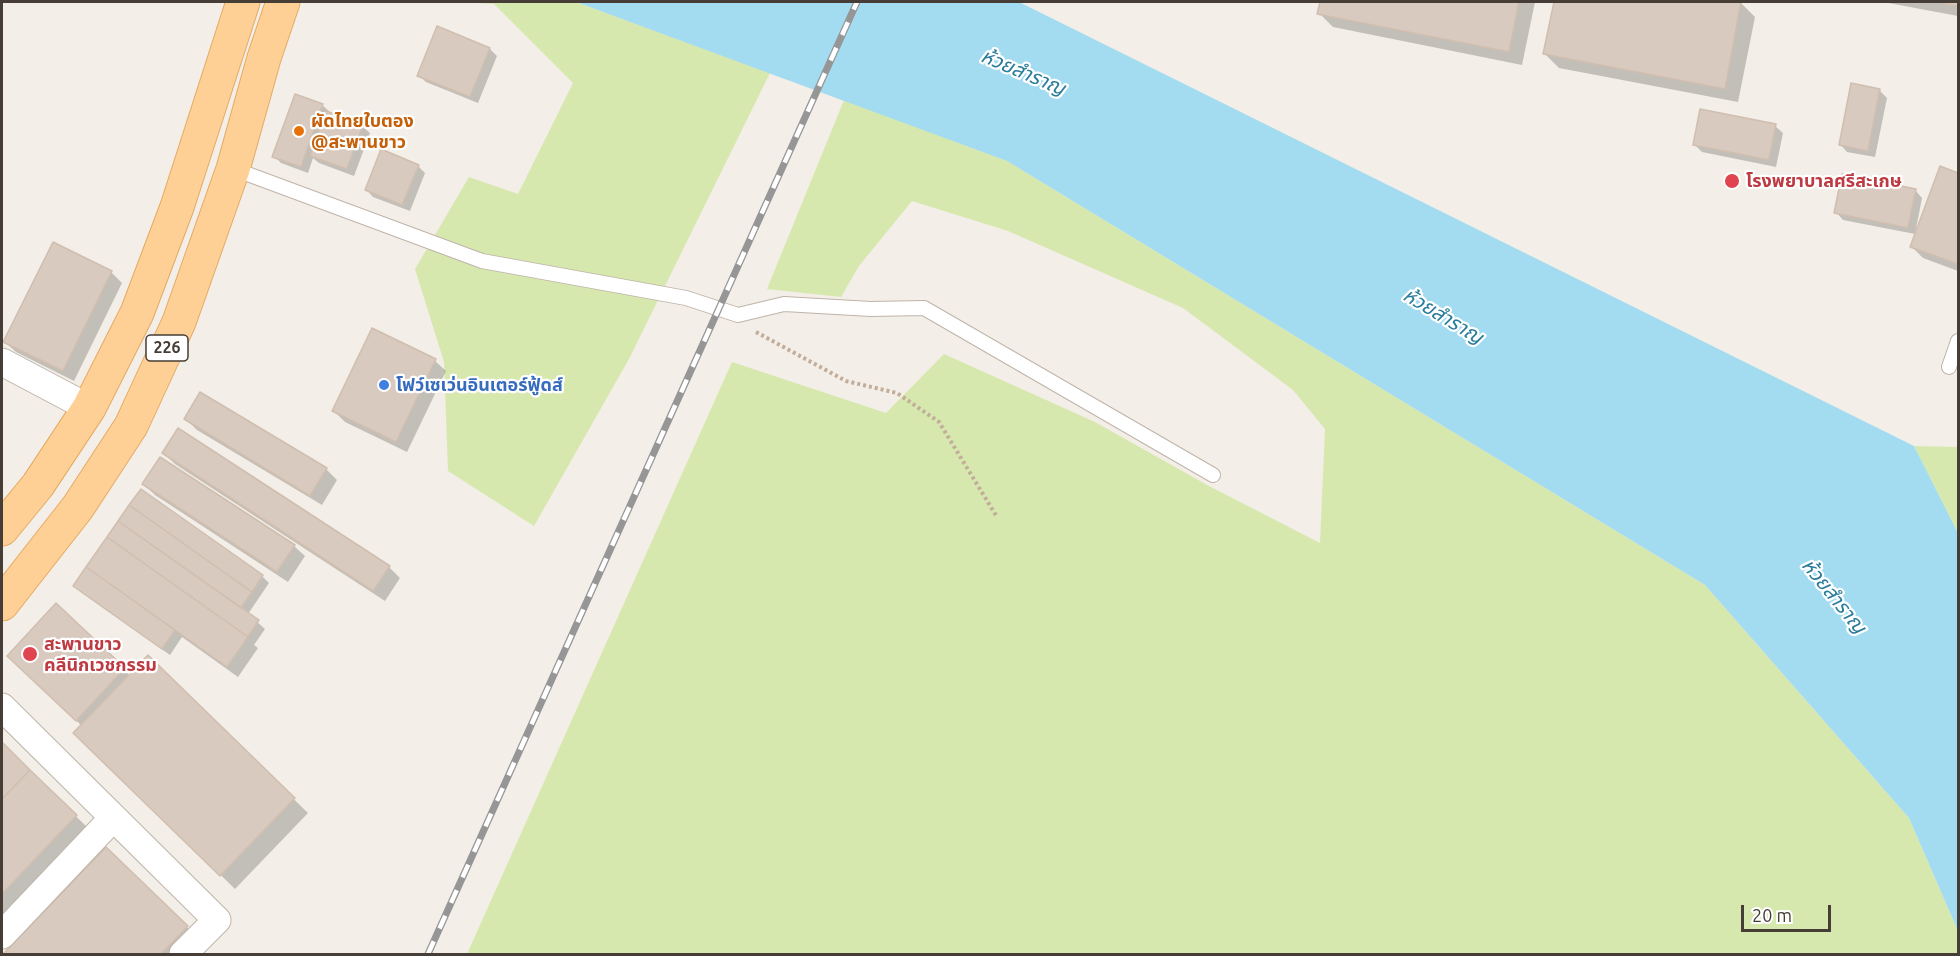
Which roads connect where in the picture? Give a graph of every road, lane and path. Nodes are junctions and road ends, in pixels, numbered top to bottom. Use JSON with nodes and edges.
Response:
{"nodes":[{"id":1,"x":243,"y":2,"type":"edge"},
{"id":2,"x":282,"y":2,"type":"edge"},
{"id":3,"x":233,"y":169,"type":"junction"},
{"id":4,"x":738,"y":315,"type":"junction"},
{"id":5,"x":1959,"y":341,"type":"edge"},
{"id":6,"x":2,"y":362,"type":"edge"},
{"id":7,"x":1949,"y":367,"type":"dead end"},
{"id":8,"x":89,"y":408,"type":"junction"},
{"id":9,"x":1213,"y":474,"type":"dead end"},
{"id":10,"x":997,"y":517,"type":"dead end"},
{"id":11,"x":2,"y":529,"type":"edge"},
{"id":12,"x":2,"y":604,"type":"edge"},
{"id":13,"x":2,"y":707,"type":"edge"},
{"id":14,"x":113,"y":818,"type":"junction"},
{"id":15,"x":2,"y":935,"type":"edge"},
{"id":16,"x":183,"y":954,"type":"edge"}],
"edges":[{"from":1,"to":8,"type":"main road","number":"226"},
{"from":2,"to":3,"type":"main road","number":"226"},
{"from":3,"to":4,"type":"lane"},
{"from":3,"to":12,"type":"main road","number":"226"},
{"from":4,"to":9,"type":"lane"},
{"from":4,"to":10,"type":"path"},
{"from":5,"to":7,"type":"lane"},
{"from":6,"to":8,"type":"street"},
{"from":8,"to":11,"type":"main road","number":"226"},
{"from":13,"to":14,"type":"street"},
{"from":14,"to":15,"type":"street"},
{"from":14,"to":16,"type":"street"}]}
